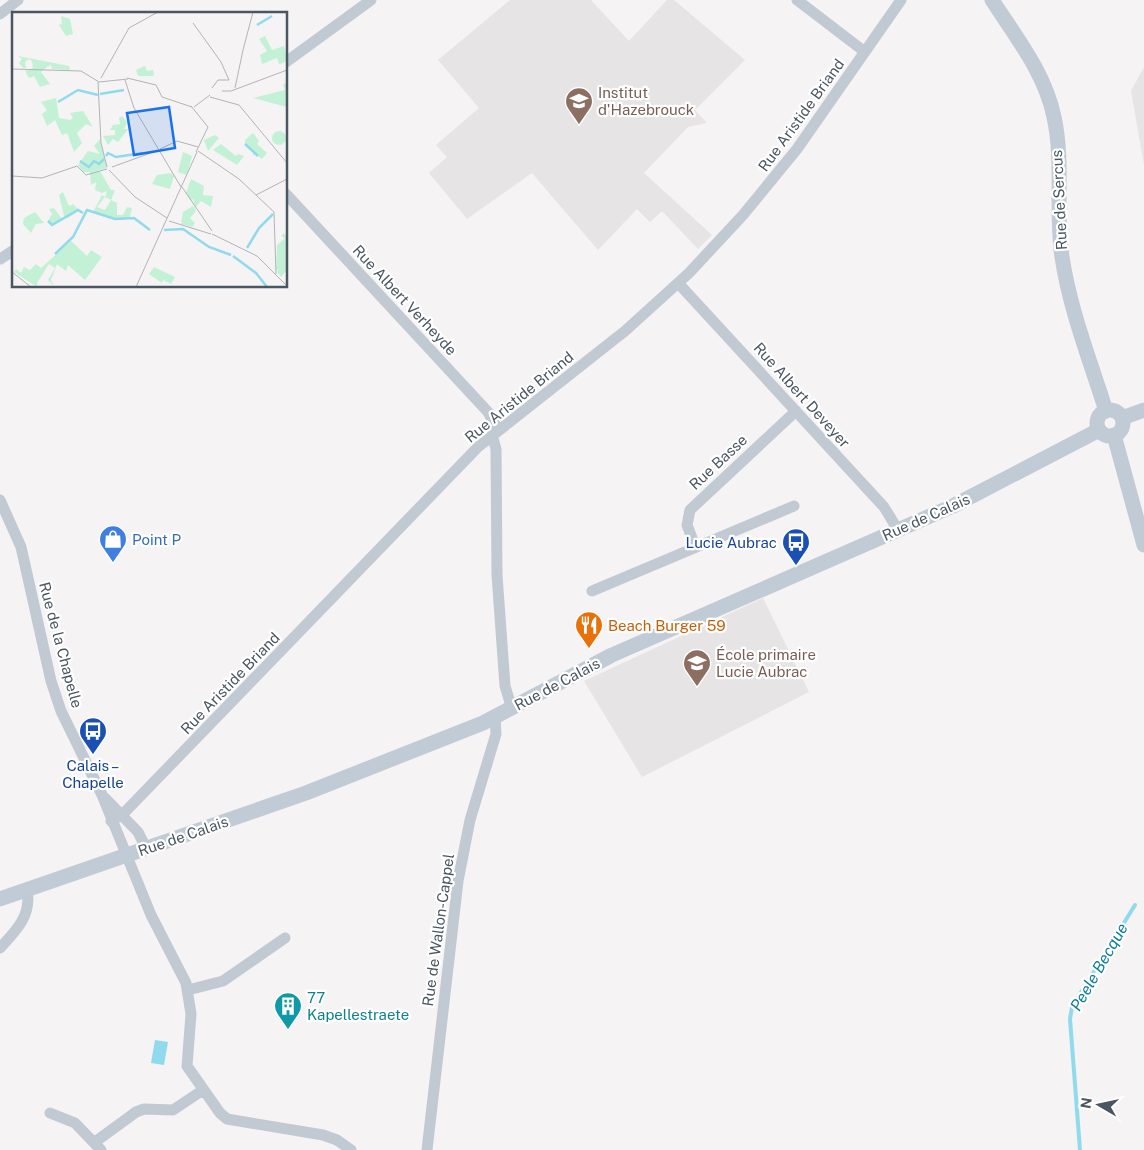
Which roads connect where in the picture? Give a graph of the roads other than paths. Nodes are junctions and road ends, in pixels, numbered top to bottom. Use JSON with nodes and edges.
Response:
{"nodes":[{"id":1,"x":18,"y":0,"type":"edge"},
{"id":2,"x":370,"y":0,"type":"edge"},
{"id":3,"x":797,"y":0,"type":"edge"},
{"id":4,"x":901,"y":0,"type":"edge"},
{"id":5,"x":992,"y":0,"type":"edge"},
{"id":6,"x":0,"y":14,"type":"edge"},
{"id":7,"x":865,"y":52,"type":"junction"},
{"id":8,"x":288,"y":61,"type":"edge"},
{"id":9,"x":288,"y":196,"type":"edge"},
{"id":10,"x":12,"y":251,"type":"edge"},
{"id":11,"x":0,"y":259,"type":"edge"},
{"id":12,"x":679,"y":284,"type":"junction"},
{"id":13,"x":1144,"y":410,"type":"edge"},
{"id":14,"x":796,"y":411,"type":"junction"},
{"id":15,"x":1106,"y":411,"type":"junction"},
{"id":16,"x":1122,"y":418,"type":"junction"},
{"id":17,"x":1099,"y":430,"type":"junction"},
{"id":18,"x":495,"y":432,"type":"junction"},
{"id":19,"x":1114,"y":436,"type":"junction"},
{"id":20,"x":0,"y":500,"type":"edge"},
{"id":21,"x":794,"y":506,"type":"dead end"},
{"id":22,"x":898,"y":530,"type":"junction"},
{"id":23,"x":1144,"y":545,"type":"edge"},
{"id":24,"x":696,"y":546,"type":"junction"},
{"id":25,"x":592,"y":591,"type":"dead end"},
{"id":26,"x":512,"y":709,"type":"junction"},
{"id":27,"x":495,"y":717,"type":"junction"},
{"id":28,"x":102,"y":795,"type":"junction"},
{"id":29,"x":122,"y":815,"type":"junction"},
{"id":30,"x":111,"y":821,"type":"junction"},
{"id":31,"x":146,"y":848,"type":"junction"},
{"id":32,"x":126,"y":855,"type":"junction"},
{"id":33,"x":27,"y":890,"type":"junction"},
{"id":34,"x":0,"y":899,"type":"edge"},
{"id":35,"x":285,"y":938,"type":"dead end"},
{"id":36,"x":0,"y":948,"type":"edge"},
{"id":37,"x":188,"y":990,"type":"junction"},
{"id":38,"x":203,"y":1090,"type":"junction"},
{"id":39,"x":50,"y":1113,"type":"dead end"},
{"id":40,"x":98,"y":1146,"type":"edge"},
{"id":41,"x":351,"y":1150,"type":"edge"},
{"id":42,"x":427,"y":1150,"type":"edge"}],
"edges":[{"from":1,"to":6,"type":"street"},
{"from":2,"to":8,"type":"street"},
{"from":3,"to":7,"type":"street"},
{"from":4,"to":7,"type":"street","name":"Rue Aristide Briand"},
{"from":5,"to":15,"type":"street","name":"Rue de Sercus"},
{"from":7,"to":12,"type":"street","name":"Rue Aristide Briand"},
{"from":9,"to":18,"type":"street","name":"Rue Albert Verheyde"},
{"from":10,"to":11,"type":"street"},
{"from":12,"to":14,"type":"street","name":"Rue Albert Deveyer"},
{"from":12,"to":18,"type":"street","name":"Rue Aristide Briand"},
{"from":13,"to":16,"type":"street"},
{"from":14,"to":22,"type":"street","name":"Rue Albert Deveyer"},
{"from":14,"to":24,"type":"street","name":"Rue Basse"},
{"from":15,"to":16,"type":"street"},
{"from":15,"to":17,"type":"street"},
{"from":16,"to":19,"type":"street"},
{"from":17,"to":19,"type":"street"},
{"from":17,"to":22,"type":"street","name":"Rue de Calais"},
{"from":18,"to":26,"type":"street"},
{"from":18,"to":29,"type":"street","name":"Rue Aristide Briand"},
{"from":19,"to":23,"type":"street"},
{"from":20,"to":28,"type":"street","name":"Rue de la Chapelle"},
{"from":21,"to":24,"type":"street"},
{"from":22,"to":26,"type":"street","name":"Rue de Calais"},
{"from":24,"to":25,"type":"street"},
{"from":26,"to":27,"type":"street","name":"Rue de Calais"},
{"from":27,"to":31,"type":"street","name":"Rue de Calais"},
{"from":27,"to":42,"type":"street","name":"Rue de Wallon-Cappel"},
{"from":28,"to":29,"type":"street","name":"Rue de la Chapelle"},
{"from":28,"to":30,"type":"street","name":"Rue de la Chapelle"},
{"from":29,"to":30,"type":"street","name":"Rue Aristide Briand"},
{"from":29,"to":31,"type":"street","name":"Rue de la Chapelle"},
{"from":30,"to":32,"type":"street","name":"Rue de la Chapelle"},
{"from":31,"to":32,"type":"street","name":"Rue de Calais"},
{"from":32,"to":33,"type":"street","name":"Rue de Calais"},
{"from":32,"to":37,"type":"street","name":"Rue de la Chapelle"},
{"from":33,"to":34,"type":"street","name":"Rue de Calais"},
{"from":33,"to":36,"type":"street"},
{"from":35,"to":37,"type":"street"},
{"from":37,"to":38,"type":"street","name":"Rue de la Chapelle"},
{"from":38,"to":40,"type":"street"},
{"from":38,"to":41,"type":"street","name":"Rue de la Chapelle"},
{"from":39,"to":40,"type":"street"}]}
